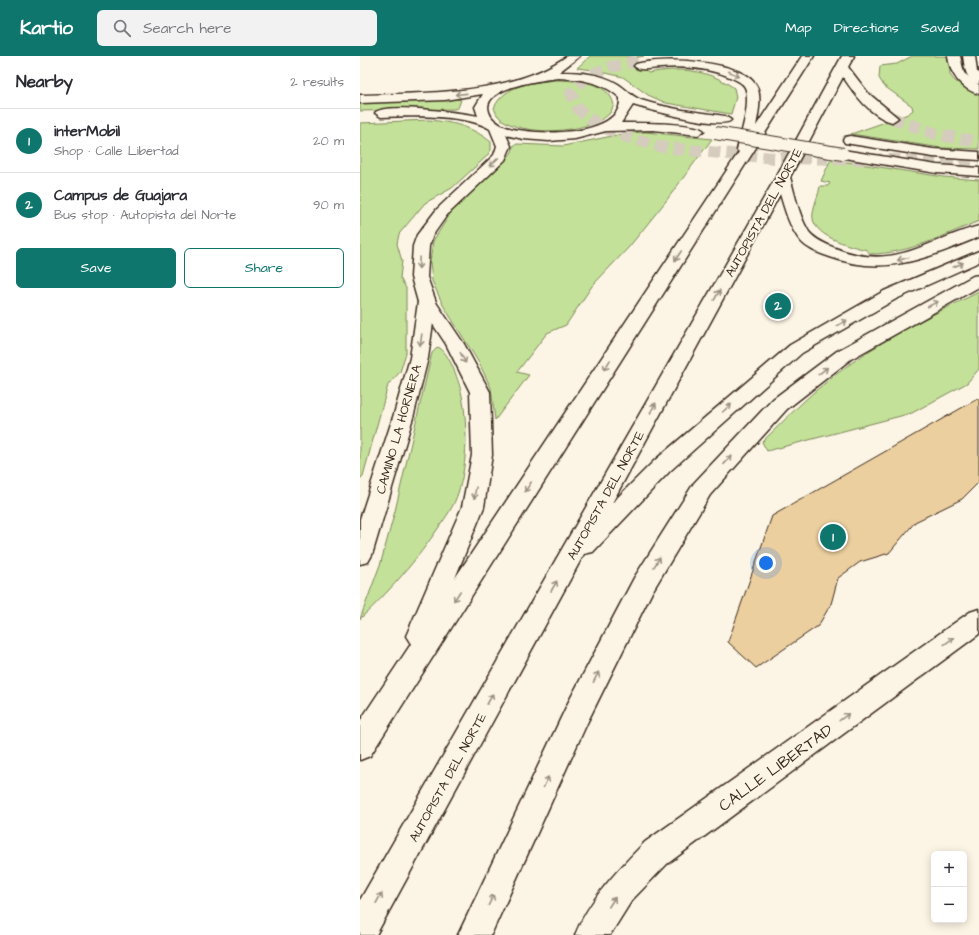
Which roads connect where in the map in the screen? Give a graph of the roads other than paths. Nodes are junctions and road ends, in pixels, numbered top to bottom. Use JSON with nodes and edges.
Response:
{"nodes":[{"id":1,"x":574,"y":56,"type":"edge"},
{"id":2,"x":679,"y":56,"type":"edge"},
{"id":3,"x":808,"y":56,"type":"edge"},
{"id":4,"x":954,"y":56,"type":"edge"},
{"id":5,"x":969,"y":56,"type":"edge"},
{"id":6,"x":845,"y":61,"type":"edge"},
{"id":7,"x":538,"y":77,"type":"junction"},
{"id":8,"x":979,"y":80,"type":"edge"},
{"id":9,"x":499,"y":88,"type":"junction"},
{"id":10,"x":979,"y":90,"type":"edge"},
{"id":11,"x":626,"y":98,"type":"junction"},
{"id":12,"x":360,"y":99,"type":"edge"},
{"id":13,"x":367,"y":114,"type":"dead end"},
{"id":14,"x":892,"y":118,"type":"tunnel mouth"},
{"id":15,"x":492,"y":126,"type":"junction"},
{"id":16,"x":603,"y":127,"type":"junction"},
{"id":17,"x":775,"y":128,"type":"dead end"},
{"id":18,"x":790,"y":130,"type":"dead end"},
{"id":19,"x":820,"y":135,"type":"dead end"},
{"id":20,"x":835,"y":138,"type":"dead end"},
{"id":21,"x":979,"y":156,"type":"edge"},
{"id":22,"x":741,"y":161,"type":"junction"},
{"id":23,"x":979,"y":172,"type":"edge"},
{"id":24,"x":783,"y":177,"type":"junction"},
{"id":25,"x":979,"y":231,"type":"edge"},
{"id":26,"x":979,"y":256,"type":"edge"},
{"id":27,"x":979,"y":280,"type":"edge"},
{"id":28,"x":427,"y":302,"type":"junction"},
{"id":29,"x":360,"y":555,"type":"edge"},
{"id":30,"x":566,"y":564,"type":"junction"},
{"id":31,"x":979,"y":620,"type":"edge"},
{"id":32,"x":398,"y":688,"type":"junction"},
{"id":33,"x":360,"y":746,"type":"edge"},
{"id":34,"x":360,"y":932,"type":"edge"},
{"id":35,"x":474,"y":935,"type":"edge"},
{"id":36,"x":591,"y":935,"type":"edge"}],
"edges":[{"from":1,"to":7,"type":"main road"},
{"from":2,"to":22,"type":"main road","one_way":true},
{"from":3,"to":22,"type":"main road"},
{"from":4,"to":10,"type":"main road"},
{"from":5,"to":8,"type":"main road"},
{"from":6,"to":14,"type":"main road"},
{"from":6,"to":24,"type":"main road","name":"AUTOPISTA DEL NORTE"},
{"from":7,"to":9,"type":"main road"},
{"from":7,"to":11,"type":"main road"},
{"from":9,"to":12,"type":"main road","one_way":true},
{"from":9,"to":15,"type":"main road"},
{"from":11,"to":16,"type":"main road"},
{"from":11,"to":17,"type":"main road"},
{"from":13,"to":15,"type":"main road"},
{"from":15,"to":16,"type":"main road"},
{"from":15,"to":28,"type":"main road","one_way":true},
{"from":16,"to":23,"type":"main road","bridge":true},
{"from":18,"to":19,"type":"main road"},
{"from":20,"to":21,"type":"main road"},
{"from":22,"to":32,"type":"main road","one_way":true},
{"from":25,"to":24,"type":"main road","one_way":true},
{"from":30,"to":24,"type":"main road","name":"AUTOPISTA DEL NORTE","one_way":true},
{"from":30,"to":26,"type":"main road","one_way":true},
{"from":35,"to":27,"type":"main road","one_way":true},
{"from":28,"to":29,"type":"main road","name":"CAMINO LA HORNERA","one_way":true},
{"from":28,"to":32,"type":"main road","one_way":true},
{"from":34,"to":30,"type":"main road","name":"AUTOPISTA DEL NORTE","one_way":true},
{"from":36,"to":31,"type":"main road","name":"CALLE LIBERTAD","one_way":true},
{"from":32,"to":33,"type":"main road"}]}
